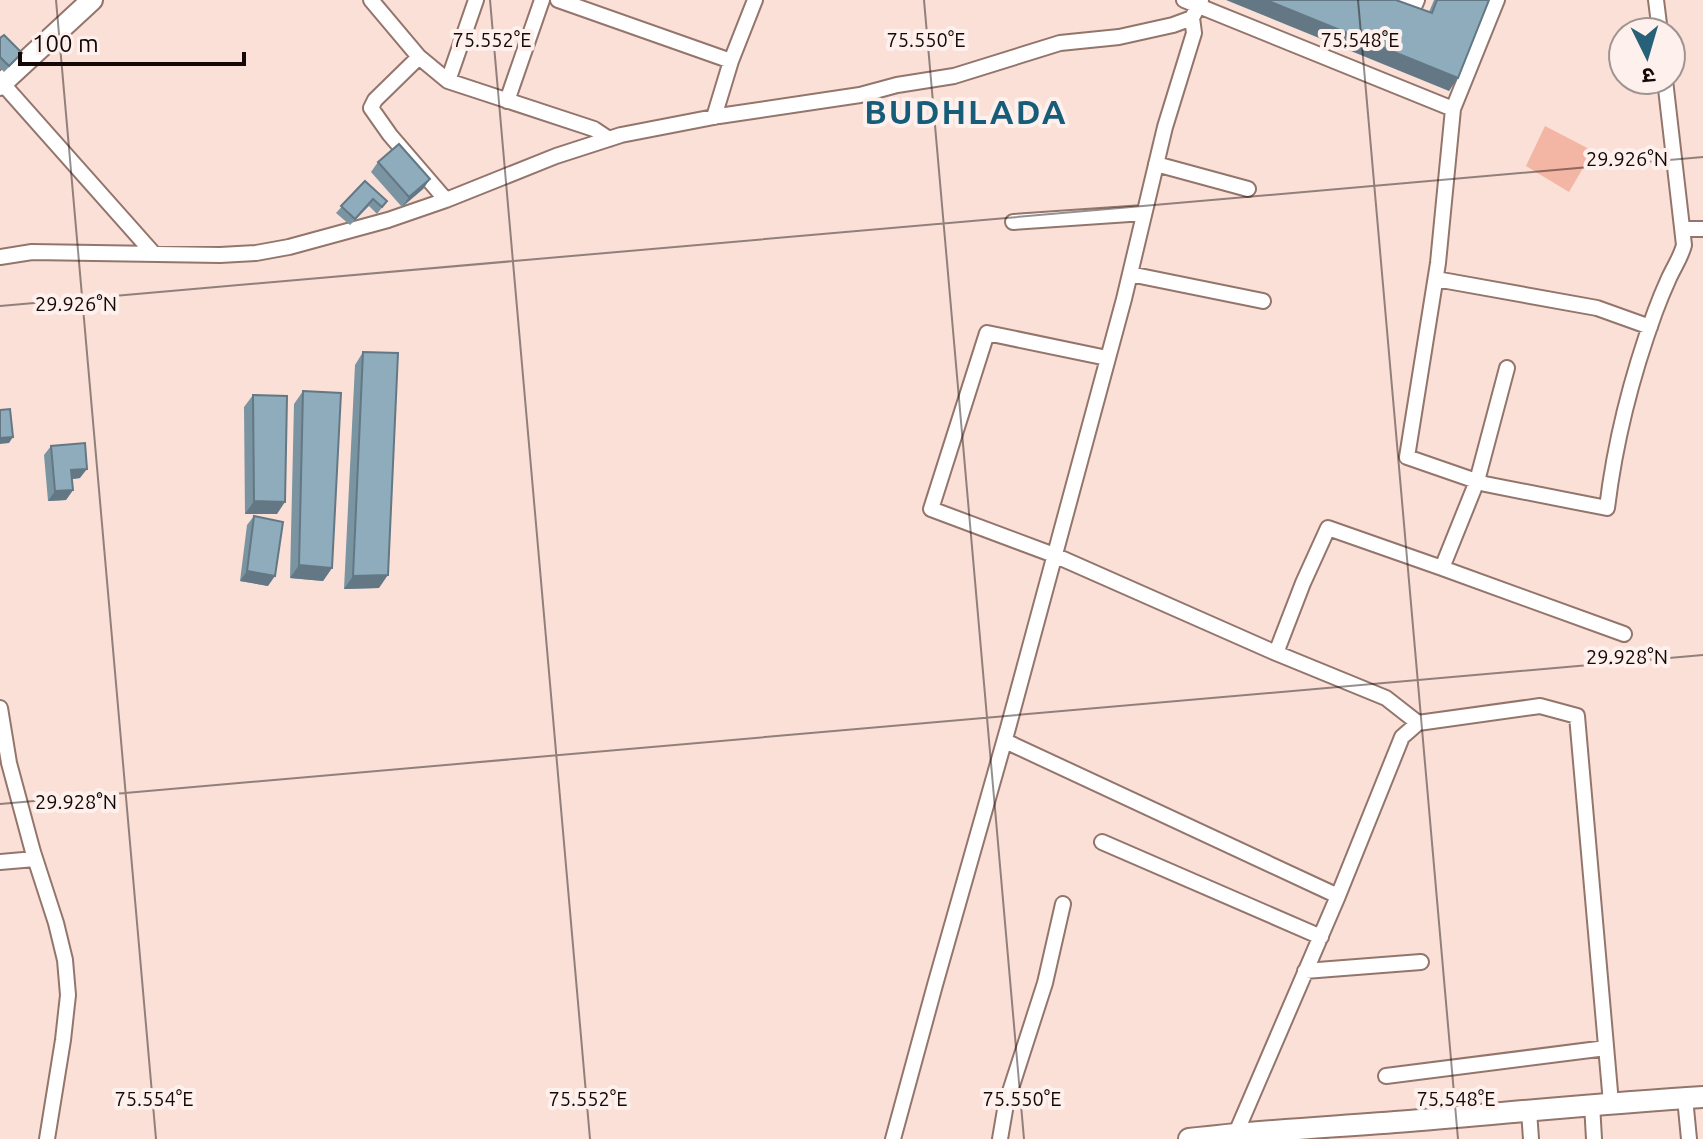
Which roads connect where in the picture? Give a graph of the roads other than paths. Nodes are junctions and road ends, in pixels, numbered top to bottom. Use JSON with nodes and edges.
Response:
{"nodes":[{"id":1,"x":92,"y":0,"type":"edge"},
{"id":2,"x":371,"y":0,"type":"edge"},
{"id":3,"x":476,"y":0,"type":"edge"},
{"id":4,"x":542,"y":0,"type":"edge"},
{"id":5,"x":558,"y":0,"type":"edge"},
{"id":6,"x":755,"y":0,"type":"edge"},
{"id":7,"x":1184,"y":0,"type":"edge"},
{"id":8,"x":1398,"y":0,"type":"edge"},
{"id":9,"x":1417,"y":0,"type":"edge"},
{"id":10,"x":1497,"y":0,"type":"edge"},
{"id":11,"x":1198,"y":8,"type":"edge"},
{"id":12,"x":419,"y":57,"type":"junction"},
{"id":13,"x":731,"y":61,"type":"junction"},
{"id":14,"x":448,"y":81,"type":"junction"},
{"id":15,"x":1,"y":84,"type":"edge"},
{"id":16,"x":1667,"y":96,"type":"edge"},
{"id":17,"x":507,"y":101,"type":"junction"},
{"id":18,"x":1453,"y":109,"type":"junction"},
{"id":19,"x":714,"y":117,"type":"junction"},
{"id":20,"x":609,"y":139,"type":"junction"},
{"id":21,"x":1156,"y":164,"type":"junction"},
{"id":22,"x":1248,"y":189,"type":"dead end"},
{"id":23,"x":446,"y":200,"type":"junction"},
{"id":24,"x":1144,"y":213,"type":"junction"},
{"id":25,"x":1013,"y":222,"type":"dead end"},
{"id":26,"x":1684,"y":229,"type":"junction"},
{"id":27,"x":1703,"y":229,"type":"edge"},
{"id":28,"x":153,"y":253,"type":"junction"},
{"id":29,"x":0,"y":257,"type":"edge"},
{"id":30,"x":1130,"y":274,"type":"junction"},
{"id":31,"x":1436,"y":279,"type":"junction"},
{"id":32,"x":1263,"y":301,"type":"dead end"},
{"id":33,"x":1650,"y":327,"type":"junction"},
{"id":34,"x":1107,"y":358,"type":"junction"},
{"id":35,"x":1507,"y":368,"type":"dead end"},
{"id":36,"x":1477,"y":481,"type":"junction"},
{"id":37,"x":1054,"y":555,"type":"junction"},
{"id":38,"x":1442,"y":568,"type":"junction"},
{"id":39,"x":1624,"y":634,"type":"dead end"},
{"id":40,"x":1276,"y":653,"type":"junction"},
{"id":41,"x":0,"y":708,"type":"edge"},
{"id":42,"x":1418,"y":723,"type":"junction"},
{"id":43,"x":1005,"y":741,"type":"junction"},
{"id":44,"x":1102,"y":842,"type":"dead end"},
{"id":45,"x":35,"y":859,"type":"junction"},
{"id":46,"x":0,"y":862,"type":"edge"},
{"id":47,"x":1338,"y":896,"type":"junction"},
{"id":48,"x":1063,"y":904,"type":"dead end"},
{"id":49,"x":1321,"y":937,"type":"junction"},
{"id":50,"x":1421,"y":962,"type":"dead end"},
{"id":51,"x":1305,"y":971,"type":"junction"},
{"id":52,"x":1606,"y":1048,"type":"junction"},
{"id":53,"x":1386,"y":1076,"type":"dead end"},
{"id":54,"x":1694,"y":1097,"type":"edge"},
{"id":55,"x":1601,"y":1104,"type":"junction"},
{"id":56,"x":1529,"y":1111,"type":"junction"},
{"id":57,"x":1236,"y":1133,"type":"junction"},
{"id":58,"x":47,"y":1139,"type":"edge"},
{"id":59,"x":893,"y":1139,"type":"edge"},
{"id":60,"x":1000,"y":1139,"type":"edge"},
{"id":61,"x":1189,"y":1139,"type":"edge"},
{"id":62,"x":1531,"y":1139,"type":"edge"},
{"id":63,"x":1594,"y":1139,"type":"edge"},
{"id":64,"x":1689,"y":1139,"type":"edge"}],
"edges":[{"from":1,"to":15,"type":"street"},
{"from":2,"to":12,"type":"street"},
{"from":3,"to":14,"type":"street"},
{"from":4,"to":17,"type":"street"},
{"from":5,"to":13,"type":"street"},
{"from":6,"to":13,"type":"street"},
{"from":7,"to":11,"type":"street"},
{"from":8,"to":9,"type":"street"},
{"from":10,"to":18,"type":"street"},
{"from":11,"to":18,"type":"street"},
{"from":11,"to":19,"type":"street"},
{"from":11,"to":21,"type":"street"},
{"from":12,"to":14,"type":"street"},
{"from":12,"to":23,"type":"street"},
{"from":13,"to":19,"type":"street"},
{"from":14,"to":17,"type":"street"},
{"from":15,"to":28,"type":"street"},
{"from":16,"to":26,"type":"street"},
{"from":17,"to":20,"type":"street"},
{"from":18,"to":31,"type":"street"},
{"from":19,"to":20,"type":"street"},
{"from":20,"to":23,"type":"street"},
{"from":21,"to":22,"type":"street"},
{"from":21,"to":24,"type":"street"},
{"from":23,"to":28,"type":"street"},
{"from":24,"to":25,"type":"street"},
{"from":24,"to":30,"type":"street"},
{"from":26,"to":27,"type":"street"},
{"from":26,"to":33,"type":"street"},
{"from":28,"to":29,"type":"street"},
{"from":30,"to":32,"type":"street"},
{"from":30,"to":34,"type":"street"},
{"from":31,"to":33,"type":"street"},
{"from":31,"to":36,"type":"street"},
{"from":33,"to":36,"type":"street"},
{"from":34,"to":37,"type":"street"},
{"from":34,"to":37,"type":"street"},
{"from":35,"to":36,"type":"street"},
{"from":36,"to":38,"type":"street"},
{"from":37,"to":40,"type":"street"},
{"from":37,"to":43,"type":"street"},
{"from":38,"to":39,"type":"street"},
{"from":38,"to":40,"type":"street"},
{"from":40,"to":42,"type":"street"},
{"from":41,"to":45,"type":"street"},
{"from":42,"to":47,"type":"street"},
{"from":42,"to":52,"type":"street"},
{"from":43,"to":47,"type":"street"},
{"from":43,"to":59,"type":"street"},
{"from":44,"to":49,"type":"street"},
{"from":45,"to":46,"type":"street"},
{"from":45,"to":58,"type":"street"},
{"from":47,"to":49,"type":"street"},
{"from":48,"to":60,"type":"street"},
{"from":49,"to":51,"type":"street"},
{"from":50,"to":51,"type":"street"},
{"from":51,"to":57,"type":"street"},
{"from":52,"to":53,"type":"street"},
{"from":52,"to":55,"type":"street"},
{"from":54,"to":55,"type":"street"},
{"from":54,"to":64,"type":"street"},
{"from":55,"to":56,"type":"street"},
{"from":55,"to":63,"type":"street"},
{"from":56,"to":57,"type":"street"},
{"from":56,"to":62,"type":"street"},
{"from":57,"to":61,"type":"street"}]}
